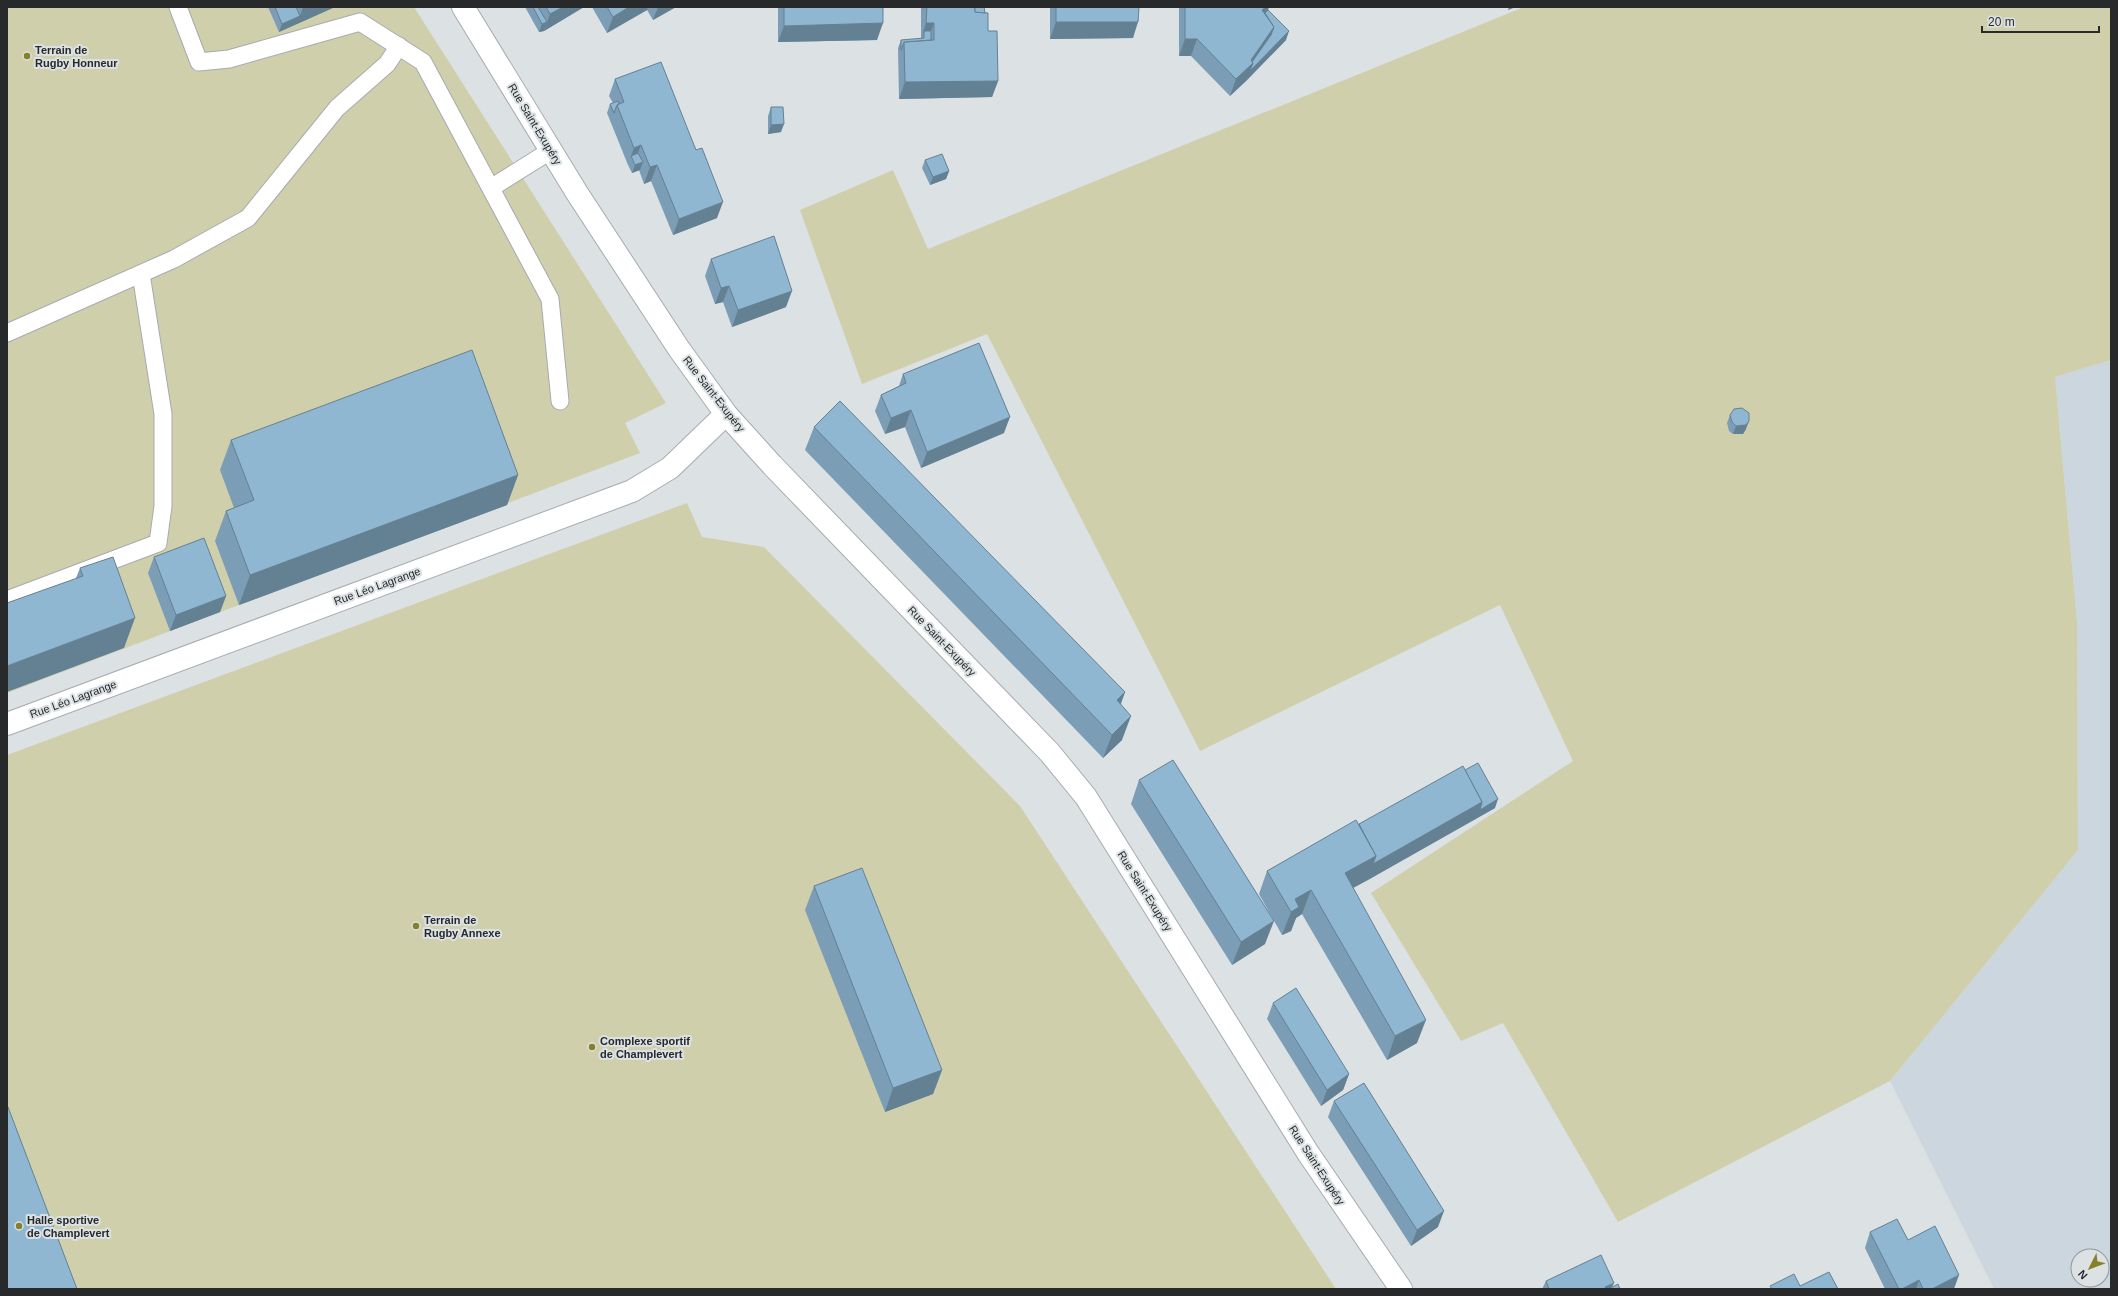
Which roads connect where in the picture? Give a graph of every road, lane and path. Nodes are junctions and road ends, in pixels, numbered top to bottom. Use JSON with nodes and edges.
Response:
{"nodes":[{"id":1,"x":178,"y":7,"type":"edge"},
{"id":2,"x":463,"y":7,"type":"edge"},
{"id":3,"x":399,"y":46,"type":"junction"},
{"id":4,"x":550,"y":150,"type":"junction"},
{"id":5,"x":491,"y":188,"type":"junction"},
{"id":6,"x":141,"y":274,"type":"junction"},
{"id":7,"x":7,"y":333,"type":"edge"},
{"id":8,"x":560,"y":401,"type":"dead end"},
{"id":9,"x":726,"y":414,"type":"junction"},
{"id":10,"x":7,"y":600,"type":"edge"},
{"id":11,"x":7,"y":724,"type":"edge"},
{"id":12,"x":1401,"y":1289,"type":"edge"}],
"edges":[{"from":1,"to":3,"type":"lane"},
{"from":2,"to":4,"type":"street","name":"Rue Saint-Exupéry"},
{"from":3,"to":5,"type":"lane"},
{"from":3,"to":6,"type":"lane"},
{"from":4,"to":5,"type":"lane"},
{"from":4,"to":9,"type":"street","name":"Rue Saint-Exupéry"},
{"from":5,"to":8,"type":"lane"},
{"from":6,"to":7,"type":"lane"},
{"from":6,"to":10,"type":"lane"},
{"from":9,"to":11,"type":"street","name":"Rue Léo Lagrange"},
{"from":9,"to":12,"type":"street","name":"Rue Saint-Exupéry"}]}
